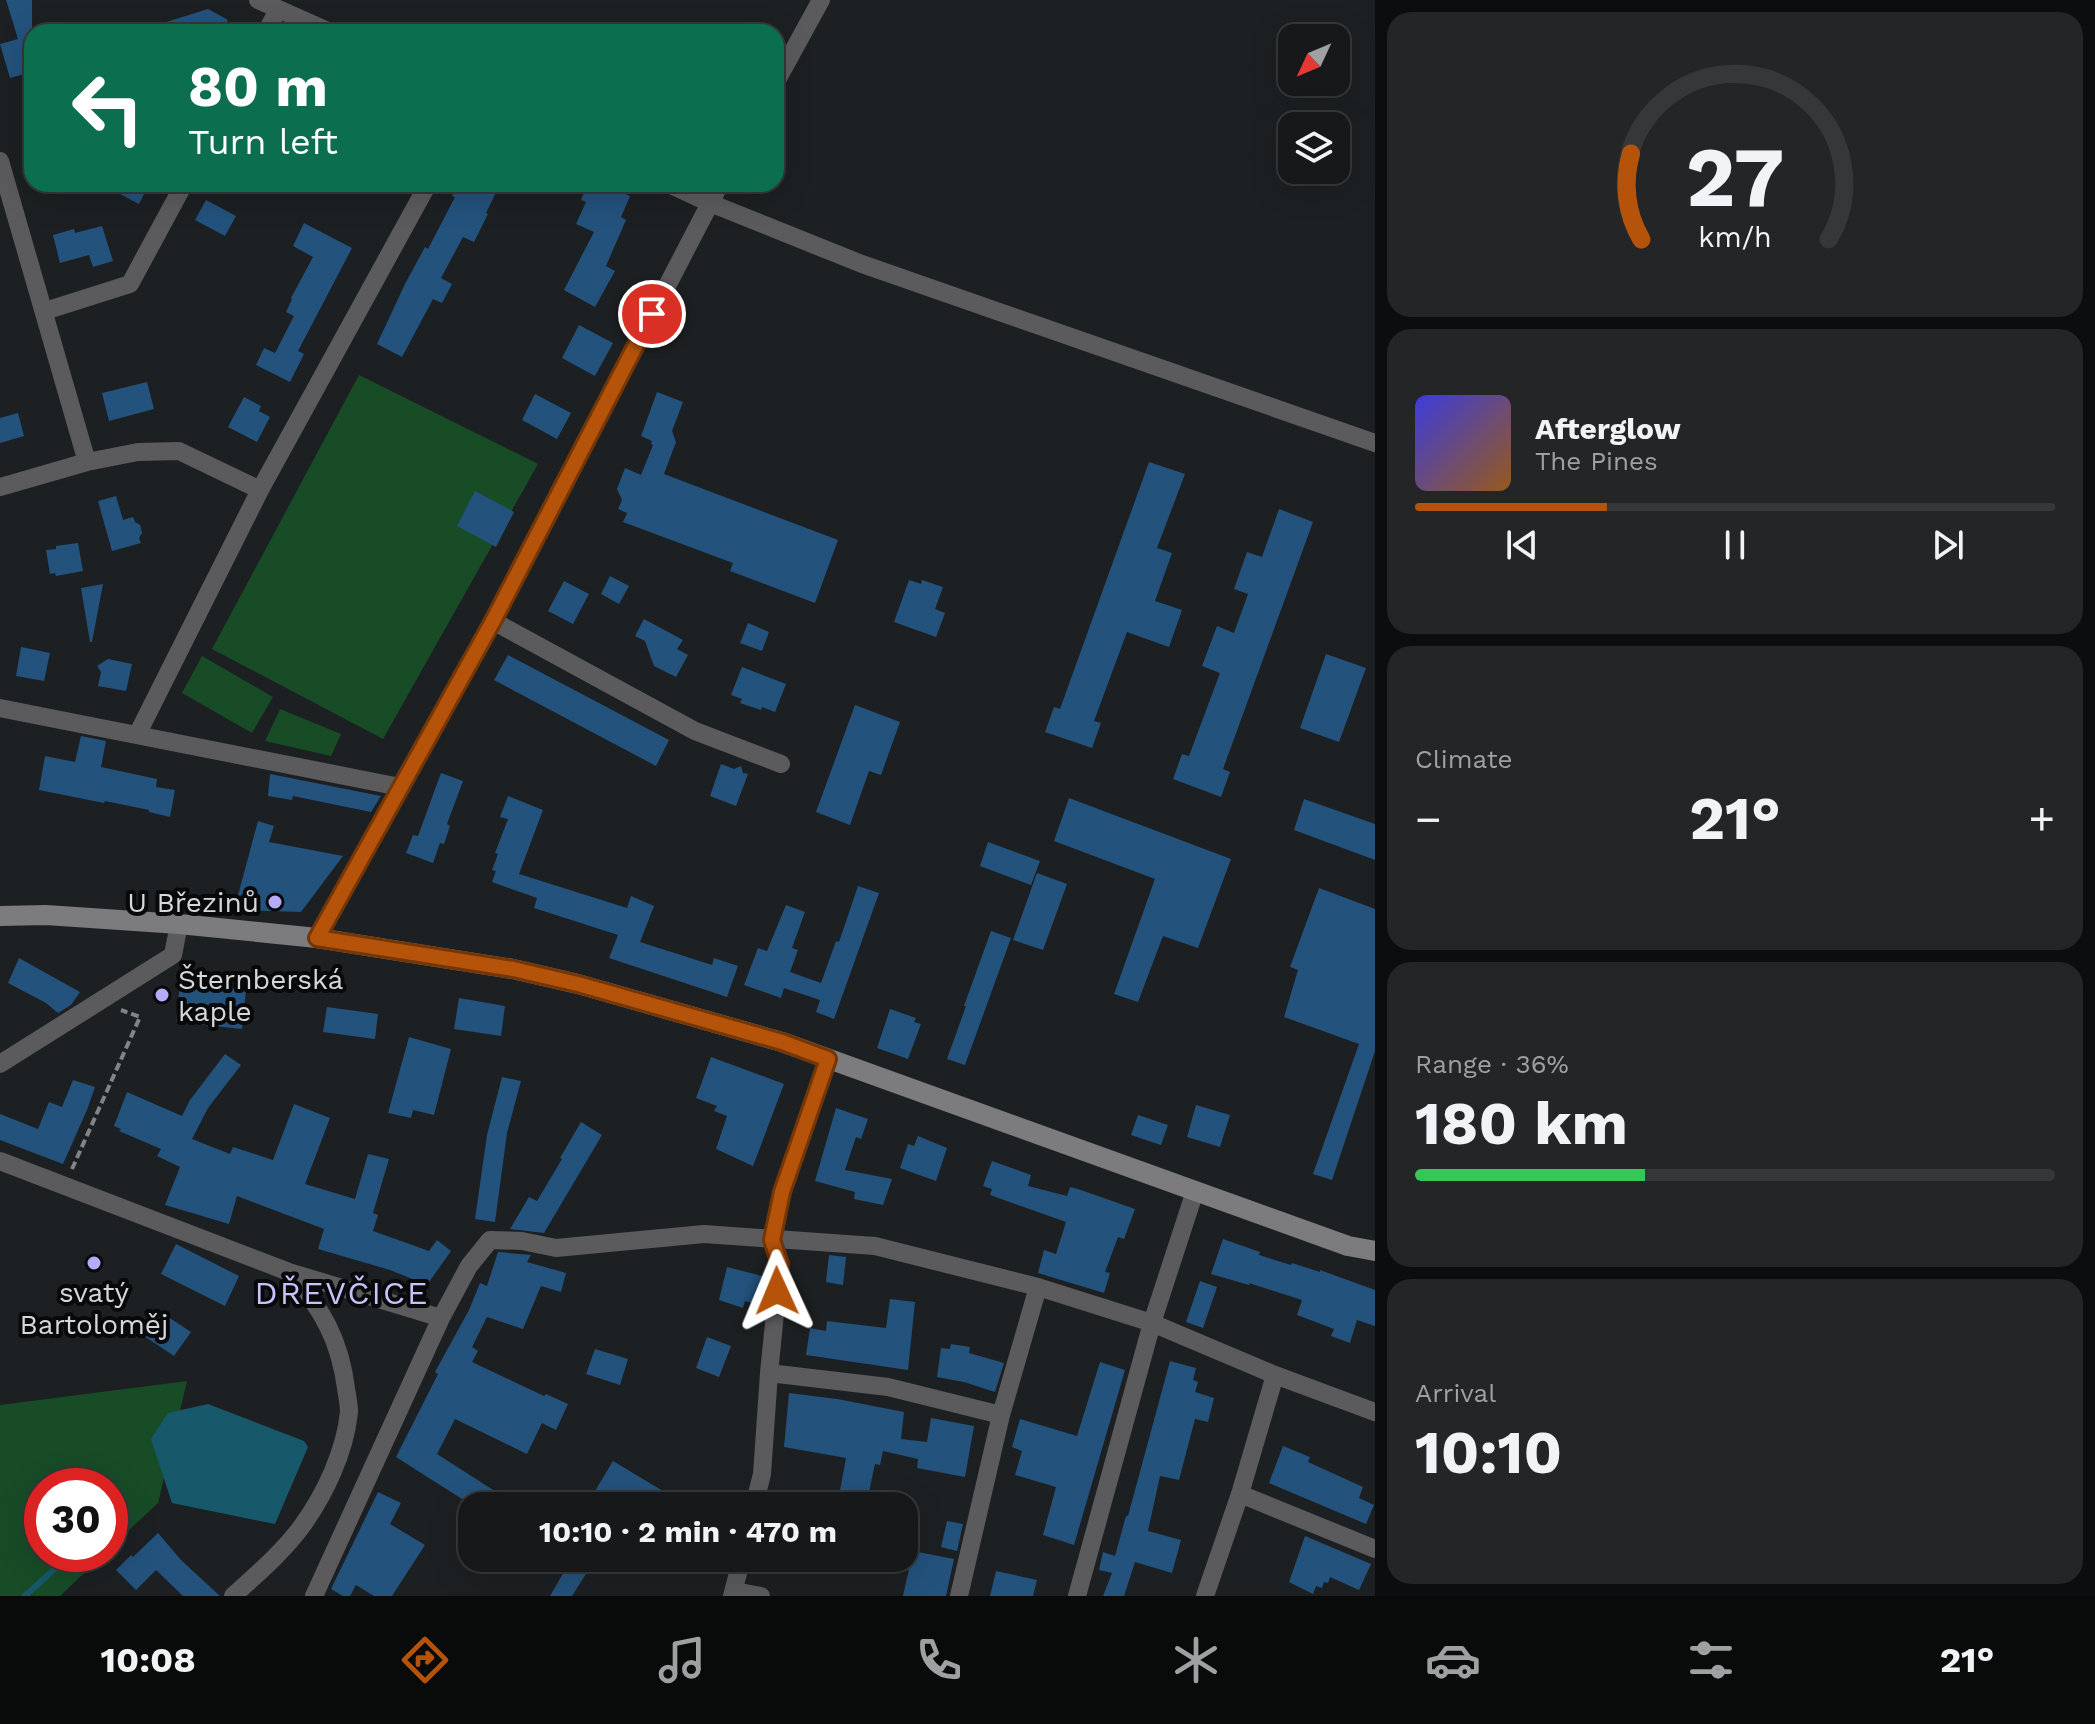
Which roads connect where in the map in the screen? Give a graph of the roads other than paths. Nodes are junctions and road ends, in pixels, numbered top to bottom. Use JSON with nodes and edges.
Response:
{"nodes":[{"id":1,"x":258,"y":0,"type":"edge"},
{"id":2,"x":821,"y":0,"type":"edge"},
{"id":3,"x":278,"y":10,"type":"junction"},
{"id":4,"x":270,"y":24,"type":"edge"},
{"id":5,"x":311,"y":24,"type":"edge"},
{"id":6,"x":784,"y":67,"type":"edge"},
{"id":7,"x":0,"y":161,"type":"edge"},
{"id":8,"x":180,"y":192,"type":"edge"},
{"id":9,"x":424,"y":192,"type":"edge"},
{"id":10,"x":686,"y":192,"type":"edge"},
{"id":11,"x":716,"y":192,"type":"edge"},
{"id":12,"x":710,"y":203,"type":"junction"},
{"id":13,"x":45,"y":311,"type":"junction"},
{"id":14,"x":1375,"y":443,"type":"edge"},
{"id":15,"x":87,"y":462,"type":"junction"},
{"id":16,"x":0,"y":487,"type":"edge"},
{"id":17,"x":260,"y":490,"type":"junction"},
{"id":18,"x":493,"y":621,"type":"junction"},
{"id":19,"x":0,"y":708,"type":"edge"},
{"id":20,"x":137,"y":735,"type":"junction"},
{"id":21,"x":781,"y":764,"type":"dead end"},
{"id":22,"x":400,"y":787,"type":"junction"},
{"id":23,"x":0,"y":916,"type":"edge"},
{"id":24,"x":179,"y":924,"type":"junction"},
{"id":25,"x":317,"y":938,"type":"junction"},
{"id":26,"x":828,"y":1059,"type":"junction"},
{"id":27,"x":0,"y":1064,"type":"edge"},
{"id":28,"x":0,"y":1161,"type":"edge"},
{"id":29,"x":1195,"y":1191,"type":"junction"},
{"id":30,"x":772,"y":1240,"type":"junction"},
{"id":31,"x":1375,"y":1251,"type":"edge"},
{"id":32,"x":289,"y":1272,"type":"junction"},
{"id":33,"x":1038,"y":1287,"type":"junction"},
{"id":34,"x":441,"y":1318,"type":"junction"},
{"id":35,"x":1152,"y":1323,"type":"junction"},
{"id":36,"x":769,"y":1373,"type":"junction"},
{"id":37,"x":1275,"y":1375,"type":"junction"},
{"id":38,"x":1375,"y":1412,"type":"edge"},
{"id":39,"x":1001,"y":1415,"type":"junction"},
{"id":40,"x":758,"y":1492,"type":"edge"},
{"id":41,"x":1240,"y":1494,"type":"junction"},
{"id":42,"x":1375,"y":1549,"type":"edge"},
{"id":43,"x":738,"y":1572,"type":"edge"},
{"id":44,"x":733,"y":1594,"type":"edge"},
{"id":45,"x":233,"y":1596,"type":"edge"},
{"id":46,"x":314,"y":1596,"type":"edge"},
{"id":47,"x":761,"y":1596,"type":"edge"},
{"id":48,"x":959,"y":1596,"type":"edge"},
{"id":49,"x":1077,"y":1596,"type":"edge"},
{"id":50,"x":1205,"y":1596,"type":"edge"}],
"edges":[{"from":1,"to":3,"type":"street"},
{"from":2,"to":6,"type":"street"},
{"from":3,"to":4,"type":"street"},
{"from":3,"to":5,"type":"street"},
{"from":7,"to":13,"type":"street"},
{"from":8,"to":13,"type":"street"},
{"from":9,"to":17,"type":"street"},
{"from":10,"to":12,"type":"street"},
{"from":11,"to":12,"type":"street"},
{"from":12,"to":14,"type":"street"},
{"from":12,"to":18,"type":"street"},
{"from":13,"to":15,"type":"street"},
{"from":15,"to":16,"type":"street"},
{"from":15,"to":17,"type":"street"},
{"from":17,"to":20,"type":"street"},
{"from":18,"to":21,"type":"street"},
{"from":18,"to":22,"type":"street"},
{"from":19,"to":20,"type":"street"},
{"from":20,"to":22,"type":"street"},
{"from":22,"to":25,"type":"street"},
{"from":23,"to":24,"type":"main road"},
{"from":24,"to":25,"type":"main road"},
{"from":24,"to":27,"type":"street"},
{"from":25,"to":26,"type":"main road"},
{"from":26,"to":29,"type":"main road"},
{"from":26,"to":30,"type":"street"},
{"from":28,"to":32,"type":"street"},
{"from":29,"to":31,"type":"main road"},
{"from":29,"to":35,"type":"street"},
{"from":30,"to":33,"type":"street"},
{"from":30,"to":34,"type":"street"},
{"from":30,"to":36,"type":"street"},
{"from":32,"to":34,"type":"street"},
{"from":32,"to":45,"type":"street"},
{"from":33,"to":35,"type":"street"},
{"from":33,"to":39,"type":"street"},
{"from":34,"to":46,"type":"street"},
{"from":35,"to":37,"type":"street"},
{"from":35,"to":49,"type":"street"},
{"from":36,"to":39,"type":"street"},
{"from":36,"to":40,"type":"street"},
{"from":37,"to":38,"type":"street"},
{"from":37,"to":41,"type":"street"},
{"from":39,"to":48,"type":"street"},
{"from":41,"to":42,"type":"street"},
{"from":41,"to":50,"type":"street"},
{"from":43,"to":44,"type":"street"},
{"from":44,"to":47,"type":"street"}]}
